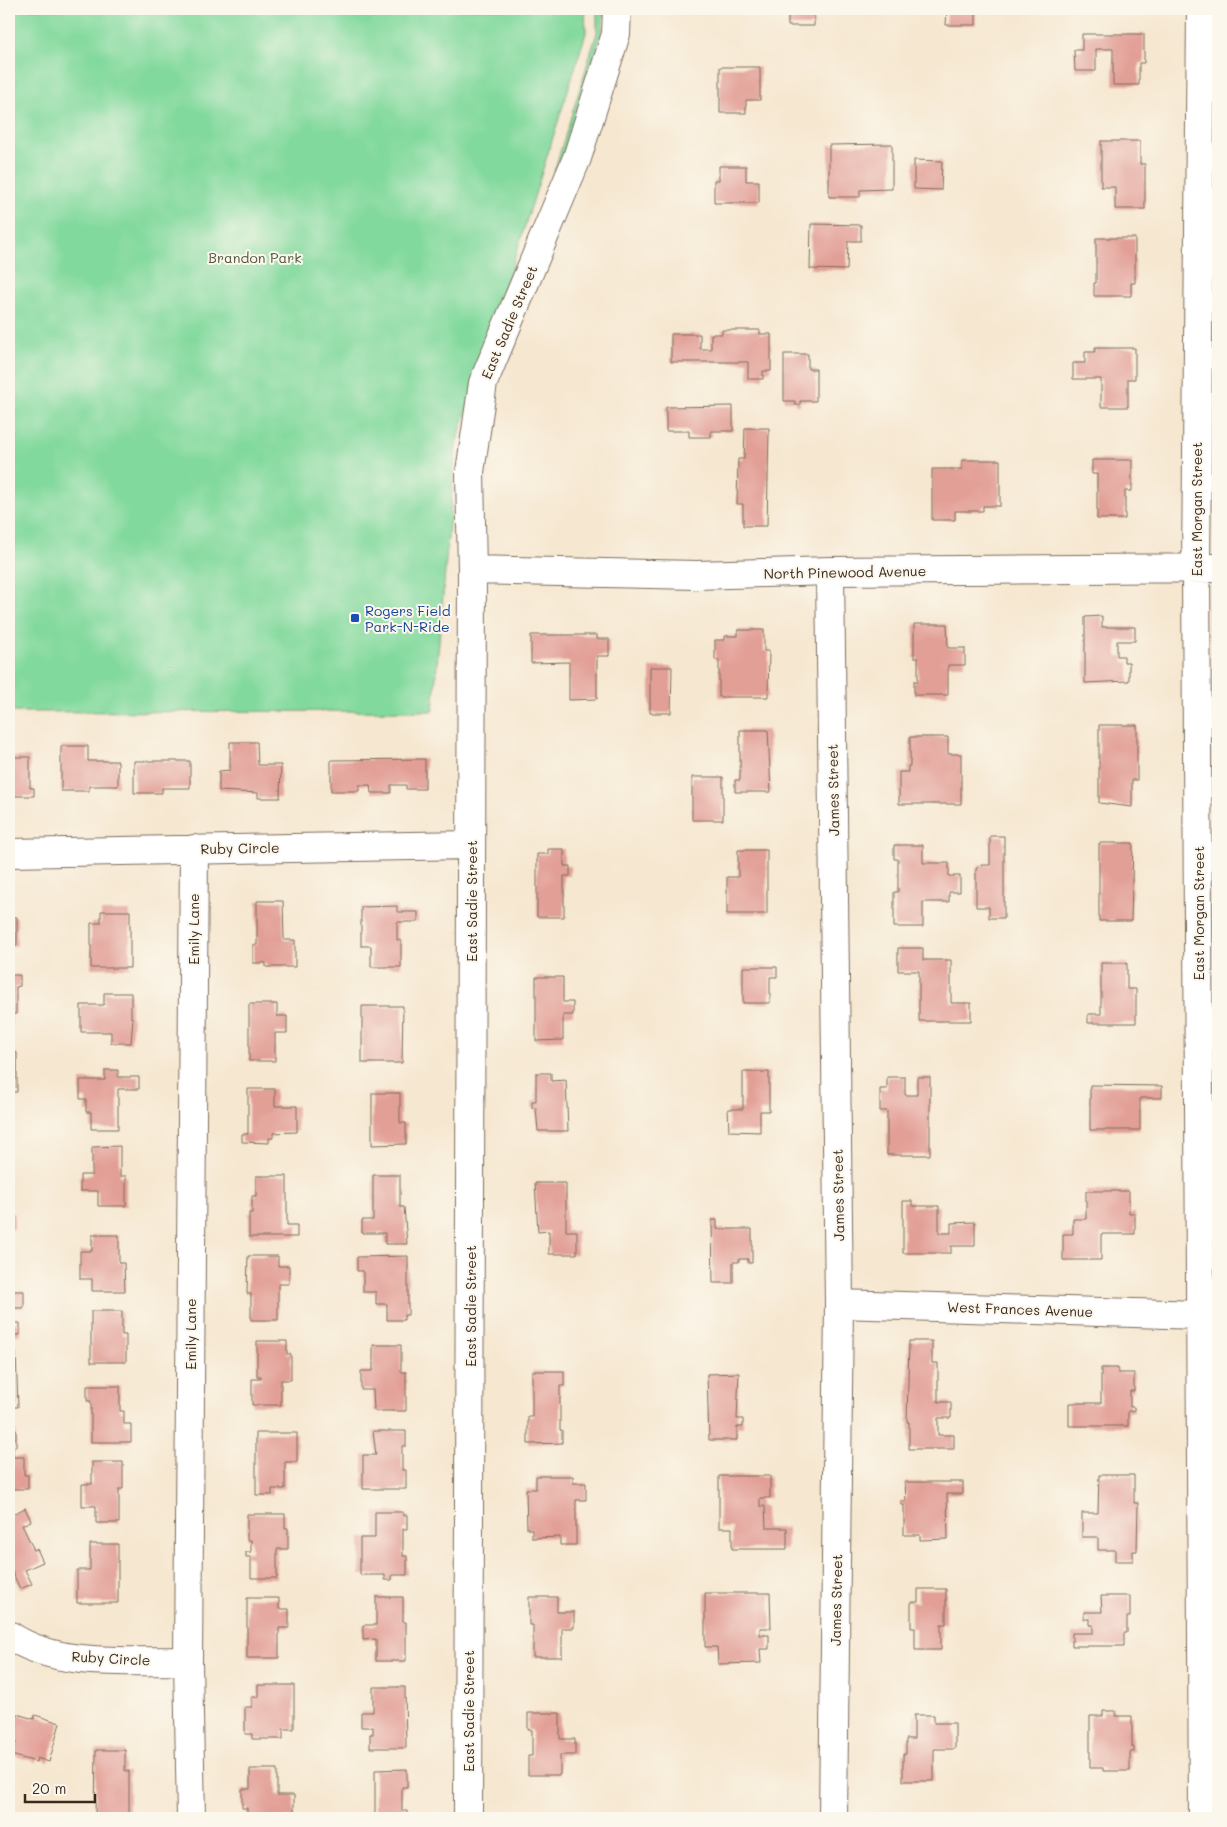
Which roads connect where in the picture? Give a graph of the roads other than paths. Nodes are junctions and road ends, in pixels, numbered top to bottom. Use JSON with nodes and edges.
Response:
{"nodes":[{"id":1,"x":617,"y":9,"type":"edge"},
{"id":2,"x":1201,"y":9,"type":"edge"},
{"id":3,"x":1207,"y":568,"type":"edge"},
{"id":4,"x":472,"y":570,"type":"junction"},
{"id":5,"x":830,"y":571,"type":"junction"},
{"id":6,"x":471,"y":845,"type":"junction"},
{"id":7,"x":194,"y":849,"type":"junction"},
{"id":8,"x":9,"y":853,"type":"edge"},
{"id":9,"x":839,"y":1304,"type":"junction"},
{"id":10,"x":1200,"y":1315,"type":"junction"},
{"id":11,"x":9,"y":1635,"type":"edge"},
{"id":12,"x":188,"y":1661,"type":"junction"},
{"id":13,"x":191,"y":1818,"type":"edge"},
{"id":14,"x":468,"y":1818,"type":"edge"},
{"id":15,"x":833,"y":1818,"type":"edge"},
{"id":16,"x":1203,"y":1818,"type":"edge"}],
"edges":[{"from":1,"to":4,"type":"street","name":"East Sadie Street"},
{"from":2,"to":3,"type":"street","name":"East Morgan Street"},
{"from":3,"to":5,"type":"street","name":"North Pinewood Avenue"},
{"from":3,"to":10,"type":"street","name":"East Morgan Street"},
{"from":4,"to":5,"type":"street","name":"North Pinewood Avenue"},
{"from":4,"to":6,"type":"street","name":"East Sadie Street"},
{"from":5,"to":9,"type":"street","name":"James Street"},
{"from":6,"to":7,"type":"street","name":"Ruby Circle"},
{"from":6,"to":14,"type":"street","name":"East Sadie Street"},
{"from":7,"to":8,"type":"street","name":"Ruby Circle"},
{"from":7,"to":12,"type":"street","name":"Emily Lane"},
{"from":9,"to":10,"type":"street","name":"West Frances Avenue"},
{"from":9,"to":15,"type":"street","name":"James Street"},
{"from":10,"to":16,"type":"street","name":"East Morgan Street"},
{"from":11,"to":12,"type":"street","name":"Ruby Circle"},
{"from":12,"to":13,"type":"street","name":"Emily Lane"}]}
